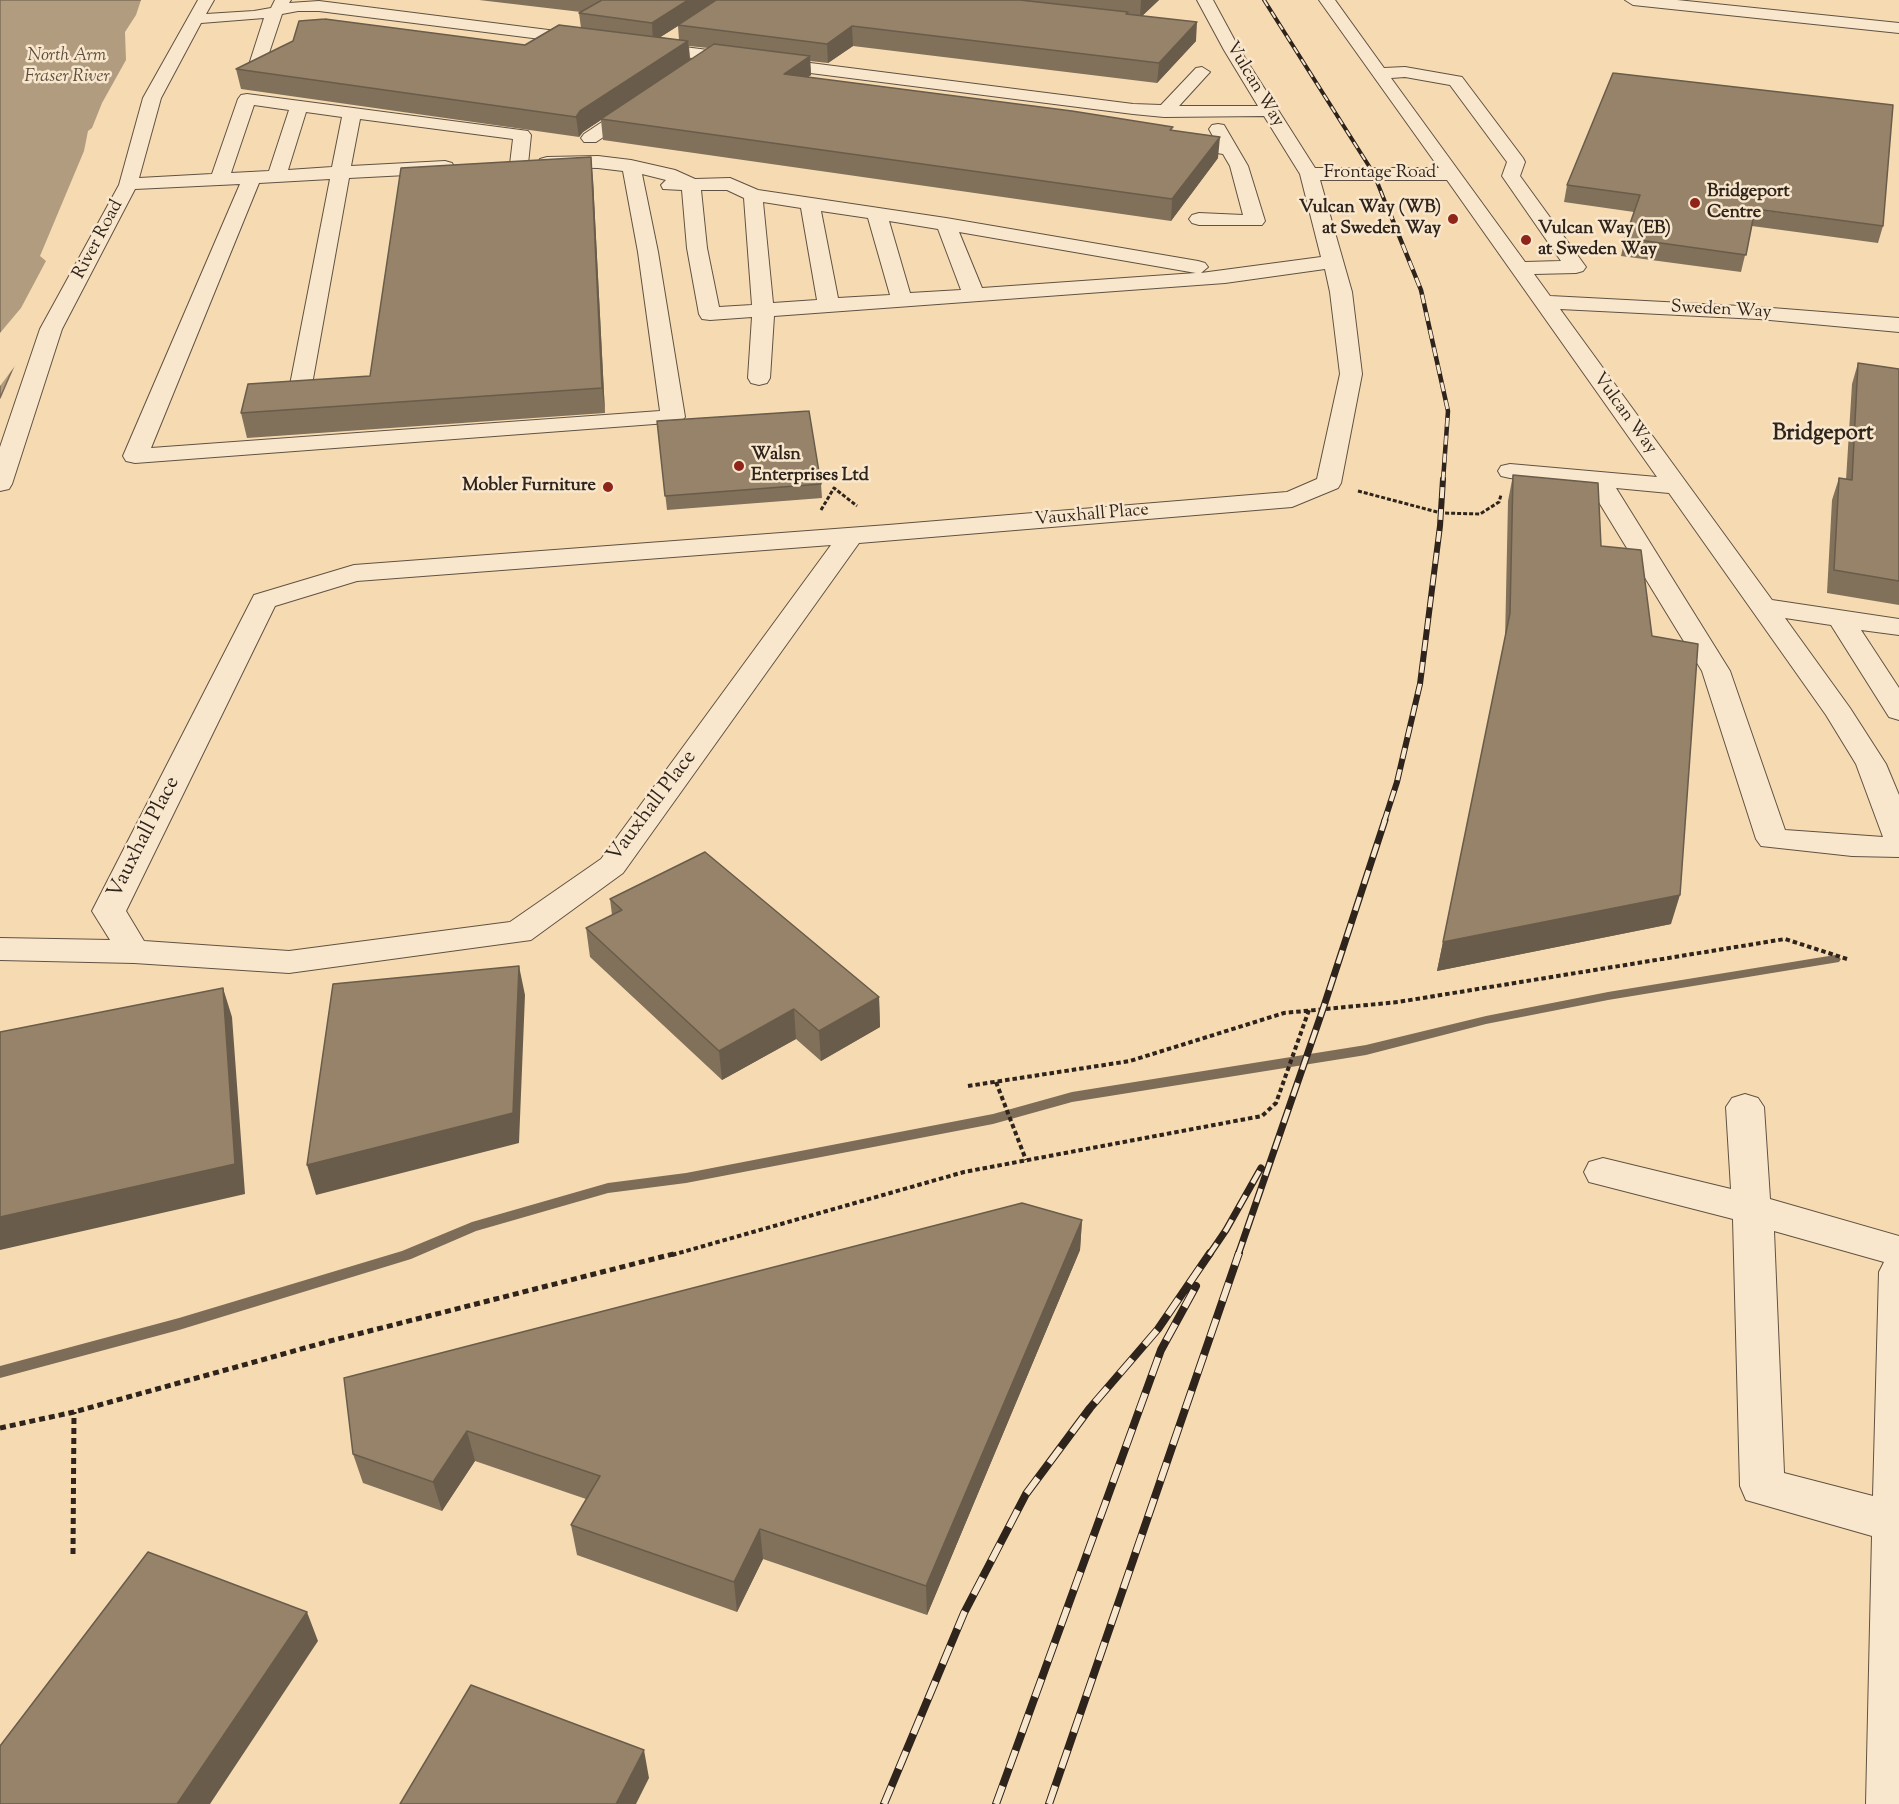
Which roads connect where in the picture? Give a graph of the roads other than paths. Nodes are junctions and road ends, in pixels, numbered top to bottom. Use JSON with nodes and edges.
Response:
{"nodes":[{"id":1,"x":206,"y":0,"type":"edge"},
{"id":2,"x":1205,"y":0,"type":"edge"},
{"id":3,"x":1327,"y":0,"type":"edge"},
{"id":4,"x":1633,"y":0,"type":"edge"},
{"id":5,"x":278,"y":10,"type":"edge"},
{"id":6,"x":196,"y":19,"type":"junction"},
{"id":7,"x":294,"y":23,"type":"dead end"},
{"id":8,"x":1899,"y":28,"type":"edge"},
{"id":9,"x":1200,"y":32,"type":"dead end"},
{"id":10,"x":549,"y":35,"type":"junction"},
{"id":11,"x":1223,"y":35,"type":"junction"},
{"id":12,"x":676,"y":37,"type":"edge"},
{"id":13,"x":603,"y":42,"type":"edge"},
{"id":14,"x":625,"y":45,"type":"edge"},
{"id":15,"x":513,"y":48,"type":"edge"},
{"id":16,"x":657,"y":49,"type":"junction"},
{"id":17,"x":711,"y":56,"type":"junction"},
{"id":18,"x":692,"y":69,"type":"edge"},
{"id":19,"x":1202,"y":72,"type":"dead end"},
{"id":20,"x":1379,"y":73,"type":"junction"},
{"id":21,"x":254,"y":74,"type":"edge"},
{"id":22,"x":655,"y":94,"type":"edge"},
{"id":23,"x":299,"y":105,"type":"junction"},
{"id":24,"x":1099,"y":105,"type":"junction"},
{"id":25,"x":1269,"y":111,"type":"junction"},
{"id":26,"x":1164,"y":112,"type":"junction"},
{"id":27,"x":1213,"y":112,"type":"junction"},
{"id":28,"x":352,"y":113,"type":"junction"},
{"id":29,"x":1086,"y":119,"type":"edge"},
{"id":30,"x":409,"y":121,"type":"junction"},
{"id":31,"x":522,"y":135,"type":"junction"},
{"id":32,"x":543,"y":138,"type":"edge"},
{"id":33,"x":1160,"y":139,"type":"edge"},
{"id":34,"x":468,"y":148,"type":"junction"},
{"id":35,"x":1229,"y":149,"type":"junction"},
{"id":36,"x":571,"y":162,"type":"junction"},
{"id":37,"x":519,"y":164,"type":"junction"},
{"id":38,"x":497,"y":165,"type":"edge"},
{"id":39,"x":397,"y":170,"type":"junction"},
{"id":40,"x":341,"y":172,"type":"junction"},
{"id":41,"x":1309,"y":174,"type":"junction"},
{"id":42,"x":277,"y":176,"type":"junction"},
{"id":43,"x":1453,"y":176,"type":"junction"},
{"id":44,"x":1511,"y":176,"type":"junction"},
{"id":45,"x":252,"y":177,"type":"junction"},
{"id":46,"x":632,"y":177,"type":"junction"},
{"id":47,"x":220,"y":178,"type":"junction"},
{"id":48,"x":129,"y":184,"type":"junction"},
{"id":49,"x":691,"y":184,"type":"junction"},
{"id":50,"x":753,"y":195,"type":"junction"},
{"id":51,"x":810,"y":204,"type":"junction"},
{"id":52,"x":878,"y":215,"type":"junction"},
{"id":53,"x":1199,"y":219,"type":"dead end"},
{"id":54,"x":946,"y":224,"type":"junction"},
{"id":55,"x":1022,"y":237,"type":"junction"},
{"id":56,"x":1084,"y":248,"type":"junction"},
{"id":57,"x":672,"y":250,"type":"junction"},
{"id":58,"x":1333,"y":262,"type":"junction"},
{"id":59,"x":1519,"y":268,"type":"junction"},
{"id":60,"x":1225,"y":277,"type":"junction"},
{"id":61,"x":1098,"y":286,"type":"junction"},
{"id":62,"x":1033,"y":291,"type":"junction"},
{"id":63,"x":974,"y":295,"type":"junction"},
{"id":64,"x":902,"y":301,"type":"junction"},
{"id":65,"x":1543,"y":302,"type":"junction"},
{"id":66,"x":829,"y":305,"type":"junction"},
{"id":67,"x":763,"y":312,"type":"junction"},
{"id":68,"x":684,"y":316,"type":"junction"},
{"id":69,"x":1899,"y":325,"type":"edge"},
{"id":70,"x":759,"y":378,"type":"dead end"},
{"id":71,"x":300,"y":390,"type":"edge"},
{"id":72,"x":1510,"y":471,"type":"road end"},
{"id":73,"x":1597,"y":478,"type":"junction"},
{"id":74,"x":1329,"y":483,"type":"joint"},
{"id":75,"x":0,"y":484,"type":"edge"},
{"id":76,"x":1675,"y":486,"type":"junction"},
{"id":77,"x":852,"y":536,"type":"junction"},
{"id":78,"x":1763,"y":607,"type":"junction"},
{"id":79,"x":1840,"y":618,"type":"junction"},
{"id":80,"x":1899,"y":627,"type":"edge"},
{"id":81,"x":1899,"y":711,"type":"edge"},
{"id":82,"x":1899,"y":836,"type":"edge"},
{"id":83,"x":0,"y":950,"type":"edge"},
{"id":84,"x":134,"y":952,"type":"junction"},
{"id":85,"x":1745,"y":1107,"type":"dead end"},
{"id":86,"x":1603,"y":1172,"type":"dead end"},
{"id":87,"x":1751,"y":1209,"type":"junction"},
{"id":88,"x":1899,"y":1251,"type":"edge"},
{"id":89,"x":1899,"y":1272,"type":"edge"},
{"id":90,"x":1896,"y":1549,"type":"edge"},
{"id":91,"x":1891,"y":1804,"type":"edge"}],
"edges":[{"from":1,"to":6,"type":"street","name":"River Road"},
{"from":2,"to":11,"type":"street","name":"Vulcan Way"},
{"from":3,"to":20,"type":"street","name":"Vulcan Way"},
{"from":4,"to":8,"type":"street"},
{"from":5,"to":6,"type":"street"},
{"from":5,"to":7,"type":"street"},
{"from":5,"to":10,"type":"street"},
{"from":5,"to":21,"type":"street"},
{"from":6,"to":48,"type":"street","name":"River Road"},
{"from":9,"to":11,"type":"street"},
{"from":10,"to":13,"type":"street"},
{"from":10,"to":15,"type":"street"},
{"from":11,"to":25,"type":"street","name":"Vulcan Way"},
{"from":12,"to":16,"type":"street"},
{"from":14,"to":16,"type":"street"},
{"from":16,"to":17,"type":"street"},
{"from":17,"to":18,"type":"street"},
{"from":17,"to":24,"type":"street"},
{"from":19,"to":26,"type":"street"},
{"from":20,"to":43,"type":"street","name":"Vulcan Way"},
{"from":20,"to":44,"type":"street"},
{"from":22,"to":36,"type":"street"},
{"from":23,"to":28,"type":"street"},
{"from":23,"to":42,"type":"street"},
{"from":23,"to":47,"type":"street"},
{"from":24,"to":26,"type":"street"},
{"from":24,"to":29,"type":"street"},
{"from":25,"to":27,"type":"street"},
{"from":25,"to":41,"type":"street","name":"Vulcan Way"},
{"from":26,"to":27,"type":"street"},
{"from":27,"to":35,"type":"street"},
{"from":28,"to":30,"type":"street"},
{"from":28,"to":40,"type":"street"},
{"from":30,"to":34,"type":"street"},
{"from":30,"to":39,"type":"street"},
{"from":31,"to":32,"type":"street"},
{"from":31,"to":34,"type":"street"},
{"from":31,"to":37,"type":"street"},
{"from":33,"to":35,"type":"street"},
{"from":34,"to":39,"type":"street"},
{"from":35,"to":53,"type":"street"},
{"from":36,"to":37,"type":"street"},
{"from":36,"to":46,"type":"street"},
{"from":37,"to":38,"type":"street"},
{"from":39,"to":40,"type":"street"},
{"from":40,"to":42,"type":"street"},
{"from":40,"to":71,"type":"street"},
{"from":41,"to":43,"type":"street","name":"Frontage Road"},
{"from":41,"to":58,"type":"street","name":"Vulcan Way"},
{"from":42,"to":45,"type":"street"},
{"from":43,"to":44,"type":"street","name":"Frontage Road"},
{"from":43,"to":59,"type":"street","name":"Vulcan Way"},
{"from":44,"to":59,"type":"street"},
{"from":45,"to":47,"type":"street"},
{"from":45,"to":68,"type":"street"},
{"from":46,"to":49,"type":"street"},
{"from":46,"to":57,"type":"street"},
{"from":47,"to":48,"type":"street"},
{"from":48,"to":75,"type":"street","name":"River Road"},
{"from":49,"to":50,"type":"street"},
{"from":49,"to":57,"type":"street"},
{"from":50,"to":51,"type":"street"},
{"from":50,"to":67,"type":"street"},
{"from":51,"to":52,"type":"street"},
{"from":51,"to":66,"type":"street"},
{"from":52,"to":54,"type":"street"},
{"from":52,"to":64,"type":"street"},
{"from":54,"to":55,"type":"street"},
{"from":54,"to":63,"type":"street"},
{"from":55,"to":56,"type":"street"},
{"from":55,"to":62,"type":"street"},
{"from":56,"to":60,"type":"street"},
{"from":56,"to":61,"type":"street"},
{"from":57,"to":68,"type":"street"},
{"from":57,"to":68,"type":"street"},
{"from":58,"to":60,"type":"street"},
{"from":58,"to":74,"type":"street","name":"Vulcan Way"},
{"from":59,"to":65,"type":"street","name":"Vulcan Way"},
{"from":60,"to":61,"type":"street"},
{"from":61,"to":62,"type":"street"},
{"from":62,"to":63,"type":"street"},
{"from":63,"to":64,"type":"street"},
{"from":64,"to":66,"type":"street"},
{"from":65,"to":69,"type":"street","name":"Sweden Way"},
{"from":65,"to":76,"type":"street","name":"Vulcan Way"},
{"from":66,"to":67,"type":"street"},
{"from":67,"to":68,"type":"street"},
{"from":67,"to":70,"type":"street"},
{"from":72,"to":73,"type":"street"},
{"from":73,"to":76,"type":"street"},
{"from":73,"to":82,"type":"street"},
{"from":74,"to":77,"type":"street","name":"Vauxhall Place"},
{"from":76,"to":78,"type":"street","name":"Vulcan Way"},
{"from":77,"to":84,"type":"street","name":"Vauxhall Place"},
{"from":77,"to":84,"type":"street","name":"Vauxhall Place"},
{"from":78,"to":79,"type":"street"},
{"from":78,"to":82,"type":"street","name":"Vulcan Way"},
{"from":79,"to":80,"type":"street"},
{"from":79,"to":81,"type":"street"},
{"from":83,"to":84,"type":"street"},
{"from":85,"to":87,"type":"street"},
{"from":86,"to":87,"type":"street"},
{"from":87,"to":88,"type":"street"},
{"from":87,"to":90,"type":"street"},
{"from":89,"to":90,"type":"street"},
{"from":90,"to":91,"type":"street"}]}
